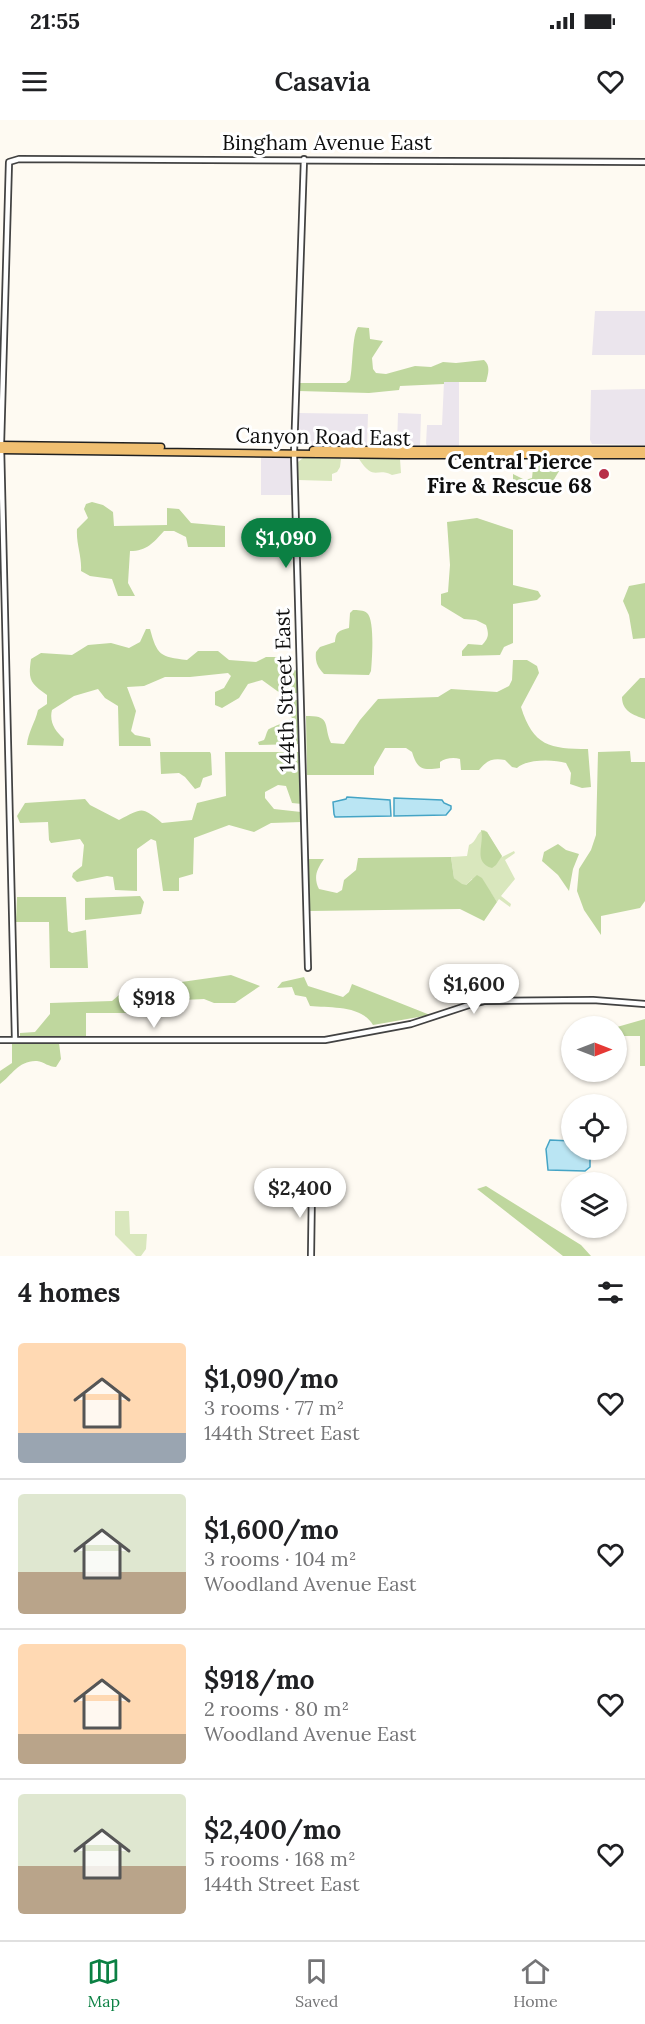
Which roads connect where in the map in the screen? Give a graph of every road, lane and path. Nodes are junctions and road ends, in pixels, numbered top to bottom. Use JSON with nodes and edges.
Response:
{"nodes":[{"id":1,"x":304,"y":159,"type":"junction"},
{"id":2,"x":645,"y":162,"type":"edge"},
{"id":3,"x":134,"y":446,"type":"junction"},
{"id":4,"x":1,"y":448,"type":"edge"},
{"id":5,"x":422,"y":450,"type":"junction"},
{"id":6,"x":495,"y":450,"type":"junction"},
{"id":7,"x":645,"y":450,"type":"edge"},
{"id":8,"x":117,"y":451,"type":"junction"},
{"id":9,"x":294,"y":451,"type":"junction"},
{"id":10,"x":474,"y":454,"type":"junction"},
{"id":11,"x":404,"y":455,"type":"junction"},
{"id":12,"x":645,"y":455,"type":"edge"},
{"id":13,"x":308,"y":968,"type":"dead end"},
{"id":14,"x":645,"y":1004,"type":"edge"},
{"id":15,"x":0,"y":1040,"type":"edge"},
{"id":16,"x":15,"y":1040,"type":"junction"},
{"id":17,"x":312,"y":1184,"type":"dead end"},
{"id":18,"x":311,"y":1256,"type":"edge"}],
"edges":[{"from":1,"to":2,"type":"street","name":"Bingham Avenue East"},
{"from":1,"to":4,"type":"street","name":"Bingham Avenue East"},
{"from":1,"to":9,"type":"street","name":"144th Street East"},
{"from":3,"to":4,"type":"main road","name":"Canyon Road East"},
{"from":3,"to":8,"type":"main road"},
{"from":3,"to":9,"type":"main road","name":"Canyon Road East"},
{"from":4,"to":8,"type":"main road","name":"Canyon Road East"},
{"from":4,"to":16,"type":"street"},
{"from":5,"to":6,"type":"main road","name":"Canyon Road East"},
{"from":5,"to":9,"type":"main road","name":"Canyon Road East"},
{"from":5,"to":11,"type":"main road"},
{"from":6,"to":7,"type":"main road","name":"Canyon Road East"},
{"from":6,"to":10,"type":"main road"},
{"from":8,"to":9,"type":"main road","name":"Canyon Road East"},
{"from":9,"to":11,"type":"main road","name":"Canyon Road East"},
{"from":9,"to":13,"type":"street","name":"144th Street East"},
{"from":10,"to":11,"type":"main road","name":"Canyon Road East"},
{"from":10,"to":12,"type":"main road","name":"Canyon Road East"},
{"from":14,"to":16,"type":"street"},
{"from":15,"to":16,"type":"street"},
{"from":17,"to":18,"type":"street"}]}
